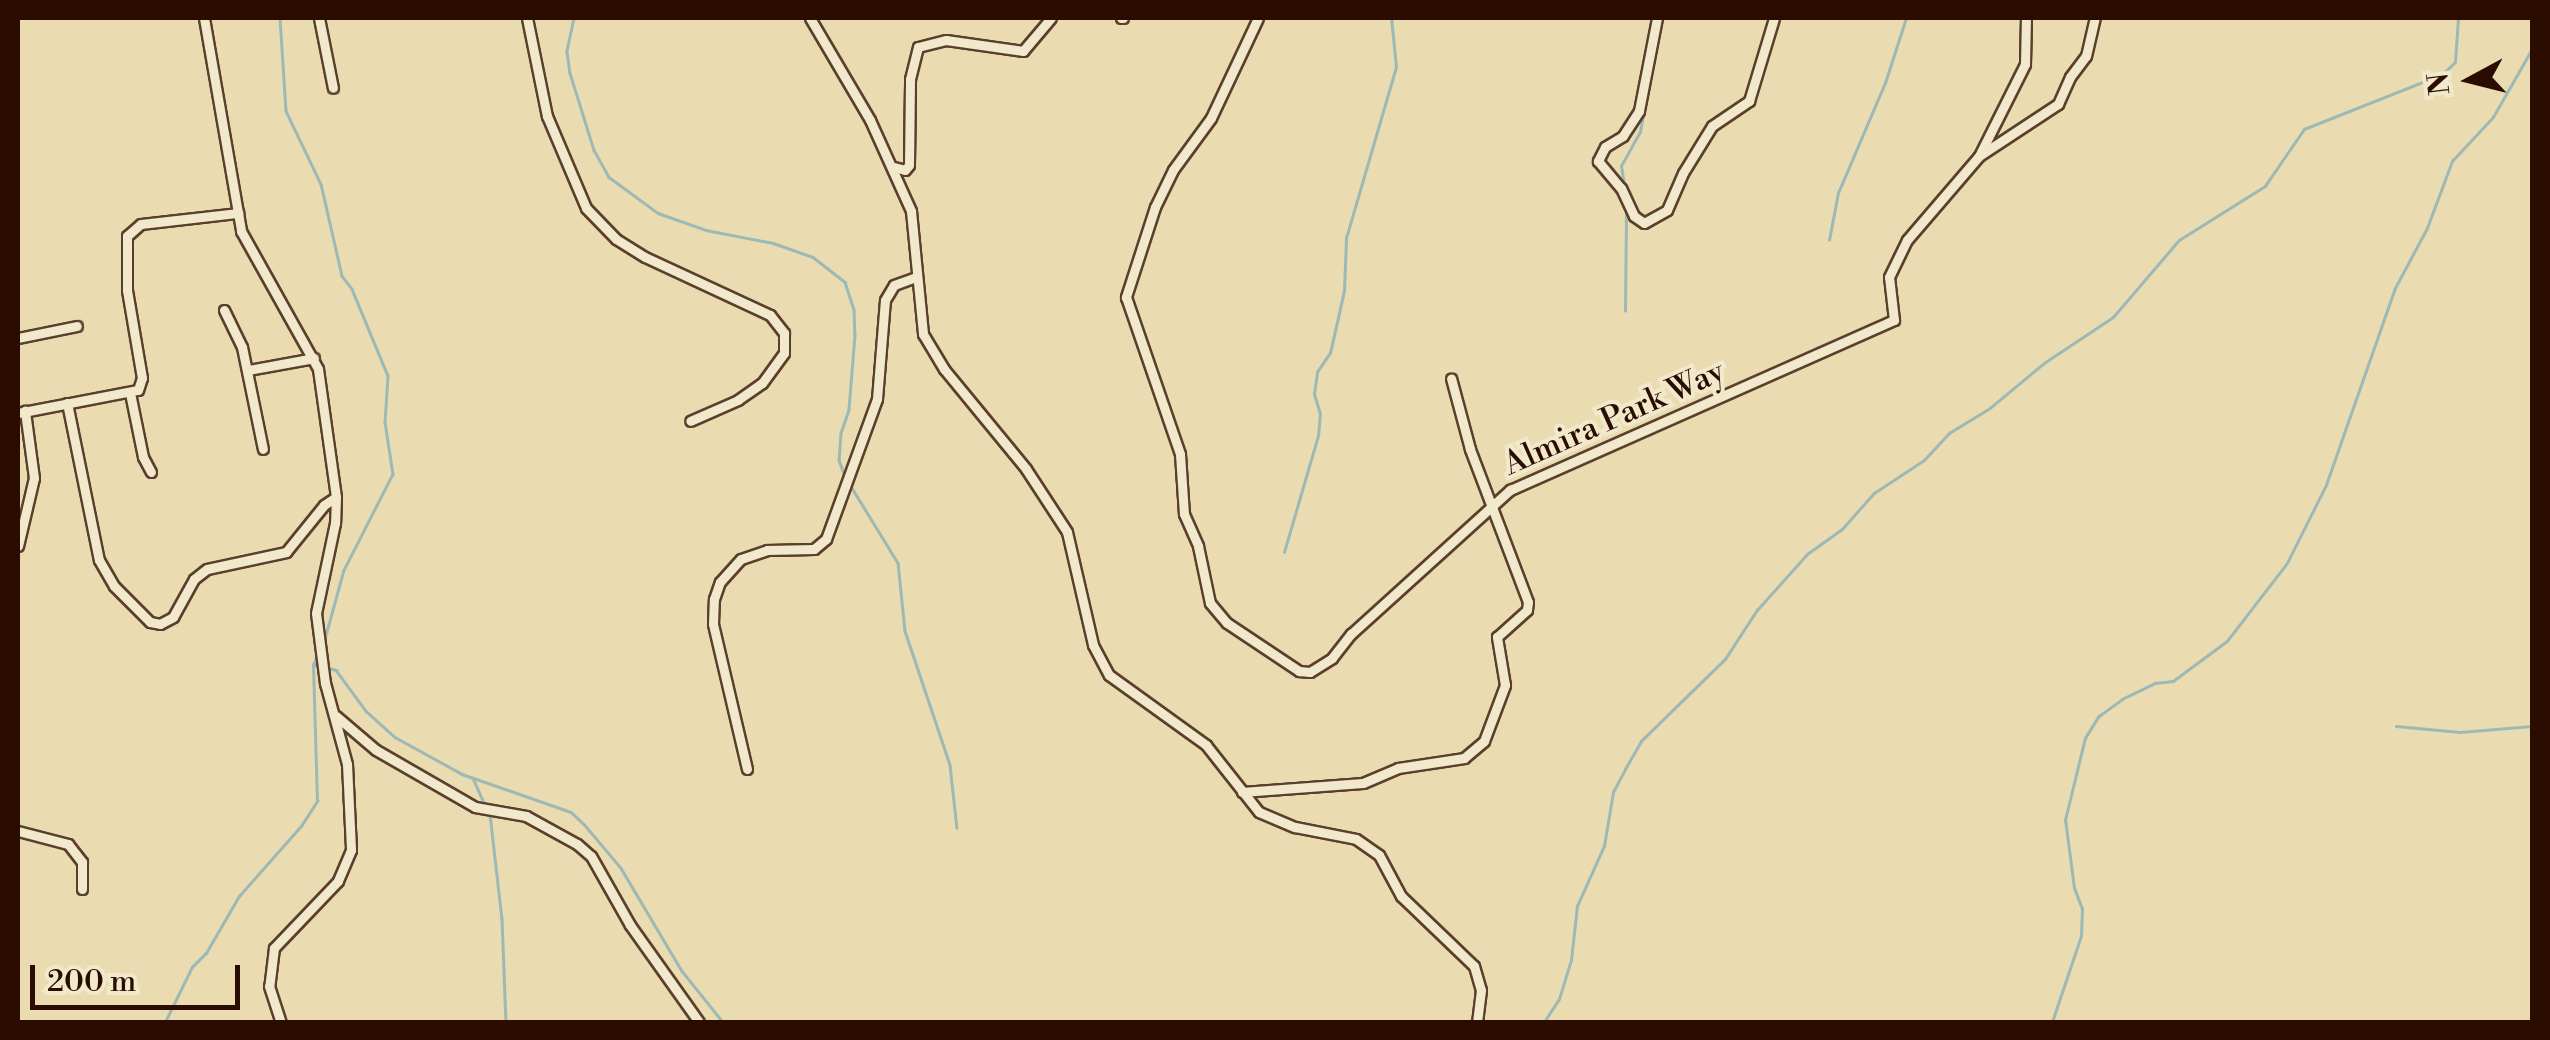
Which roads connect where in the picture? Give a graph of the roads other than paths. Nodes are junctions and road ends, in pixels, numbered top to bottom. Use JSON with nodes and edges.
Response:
{"nodes":[{"id":1,"x":204,"y":18,"type":"edge"},
{"id":2,"x":319,"y":18,"type":"edge"},
{"id":3,"x":527,"y":18,"type":"edge"},
{"id":4,"x":810,"y":18,"type":"edge"},
{"id":5,"x":1051,"y":18,"type":"edge"},
{"id":6,"x":1258,"y":18,"type":"edge"},
{"id":7,"x":1657,"y":18,"type":"edge"},
{"id":8,"x":1774,"y":18,"type":"edge"},
{"id":9,"x":2026,"y":18,"type":"edge"},
{"id":10,"x":2095,"y":18,"type":"edge"},
{"id":11,"x":332,"y":88,"type":"dead end"},
{"id":12,"x":1979,"y":156,"type":"junction"},
{"id":13,"x":894,"y":167,"type":"junction"},
{"id":14,"x":238,"y":213,"type":"junction"},
{"id":15,"x":916,"y":276,"type":"junction"},
{"id":16,"x":224,"y":310,"type":"dead end"},
{"id":17,"x":77,"y":326,"type":"dead end"},
{"id":18,"x":18,"y":338,"type":"edge"},
{"id":19,"x":314,"y":358,"type":"junction"},
{"id":20,"x":248,"y":370,"type":"junction"},
{"id":21,"x":1451,"y":378,"type":"dead end"},
{"id":22,"x":130,"y":393,"type":"junction"},
{"id":23,"x":67,"y":403,"type":"junction"},
{"id":24,"x":21,"y":412,"type":"edge"},
{"id":25,"x":690,"y":421,"type":"dead end"},
{"id":26,"x":262,"y":448,"type":"dead end"},
{"id":27,"x":151,"y":472,"type":"dead end"},
{"id":28,"x":336,"y":497,"type":"junction"},
{"id":29,"x":1492,"y":508,"type":"junction"},
{"id":30,"x":18,"y":546,"type":"edge"},
{"id":31,"x":334,"y":714,"type":"junction"},
{"id":32,"x":748,"y":769,"type":"dead end"},
{"id":33,"x":1242,"y":792,"type":"junction"},
{"id":34,"x":18,"y":832,"type":"edge"},
{"id":35,"x":82,"y":889,"type":"dead end"},
{"id":36,"x":282,"y":1022,"type":"edge"},
{"id":37,"x":699,"y":1022,"type":"edge"},
{"id":38,"x":1477,"y":1022,"type":"edge"}],
"edges":[{"from":1,"to":14,"type":"street"},
{"from":2,"to":11,"type":"street"},
{"from":3,"to":25,"type":"street"},
{"from":4,"to":13,"type":"street"},
{"from":5,"to":13,"type":"street"},
{"from":6,"to":29,"type":"street","name":"Almira Park Way"},
{"from":7,"to":8,"type":"street"},
{"from":9,"to":12,"type":"street"},
{"from":10,"to":12,"type":"street"},
{"from":12,"to":29,"type":"street","name":"Almira Park Way"},
{"from":13,"to":15,"type":"street"},
{"from":14,"to":19,"type":"street"},
{"from":14,"to":22,"type":"street"},
{"from":15,"to":32,"type":"street"},
{"from":15,"to":33,"type":"street"},
{"from":16,"to":20,"type":"street"},
{"from":17,"to":18,"type":"street"},
{"from":19,"to":20,"type":"street"},
{"from":19,"to":28,"type":"street"},
{"from":20,"to":26,"type":"street"},
{"from":21,"to":29,"type":"street"},
{"from":22,"to":23,"type":"street"},
{"from":22,"to":27,"type":"street"},
{"from":23,"to":24,"type":"street"},
{"from":23,"to":28,"type":"street"},
{"from":24,"to":30,"type":"street"},
{"from":28,"to":31,"type":"street"},
{"from":29,"to":33,"type":"street"},
{"from":31,"to":36,"type":"street"},
{"from":31,"to":37,"type":"street"},
{"from":33,"to":38,"type":"street"},
{"from":34,"to":35,"type":"street"}]}
